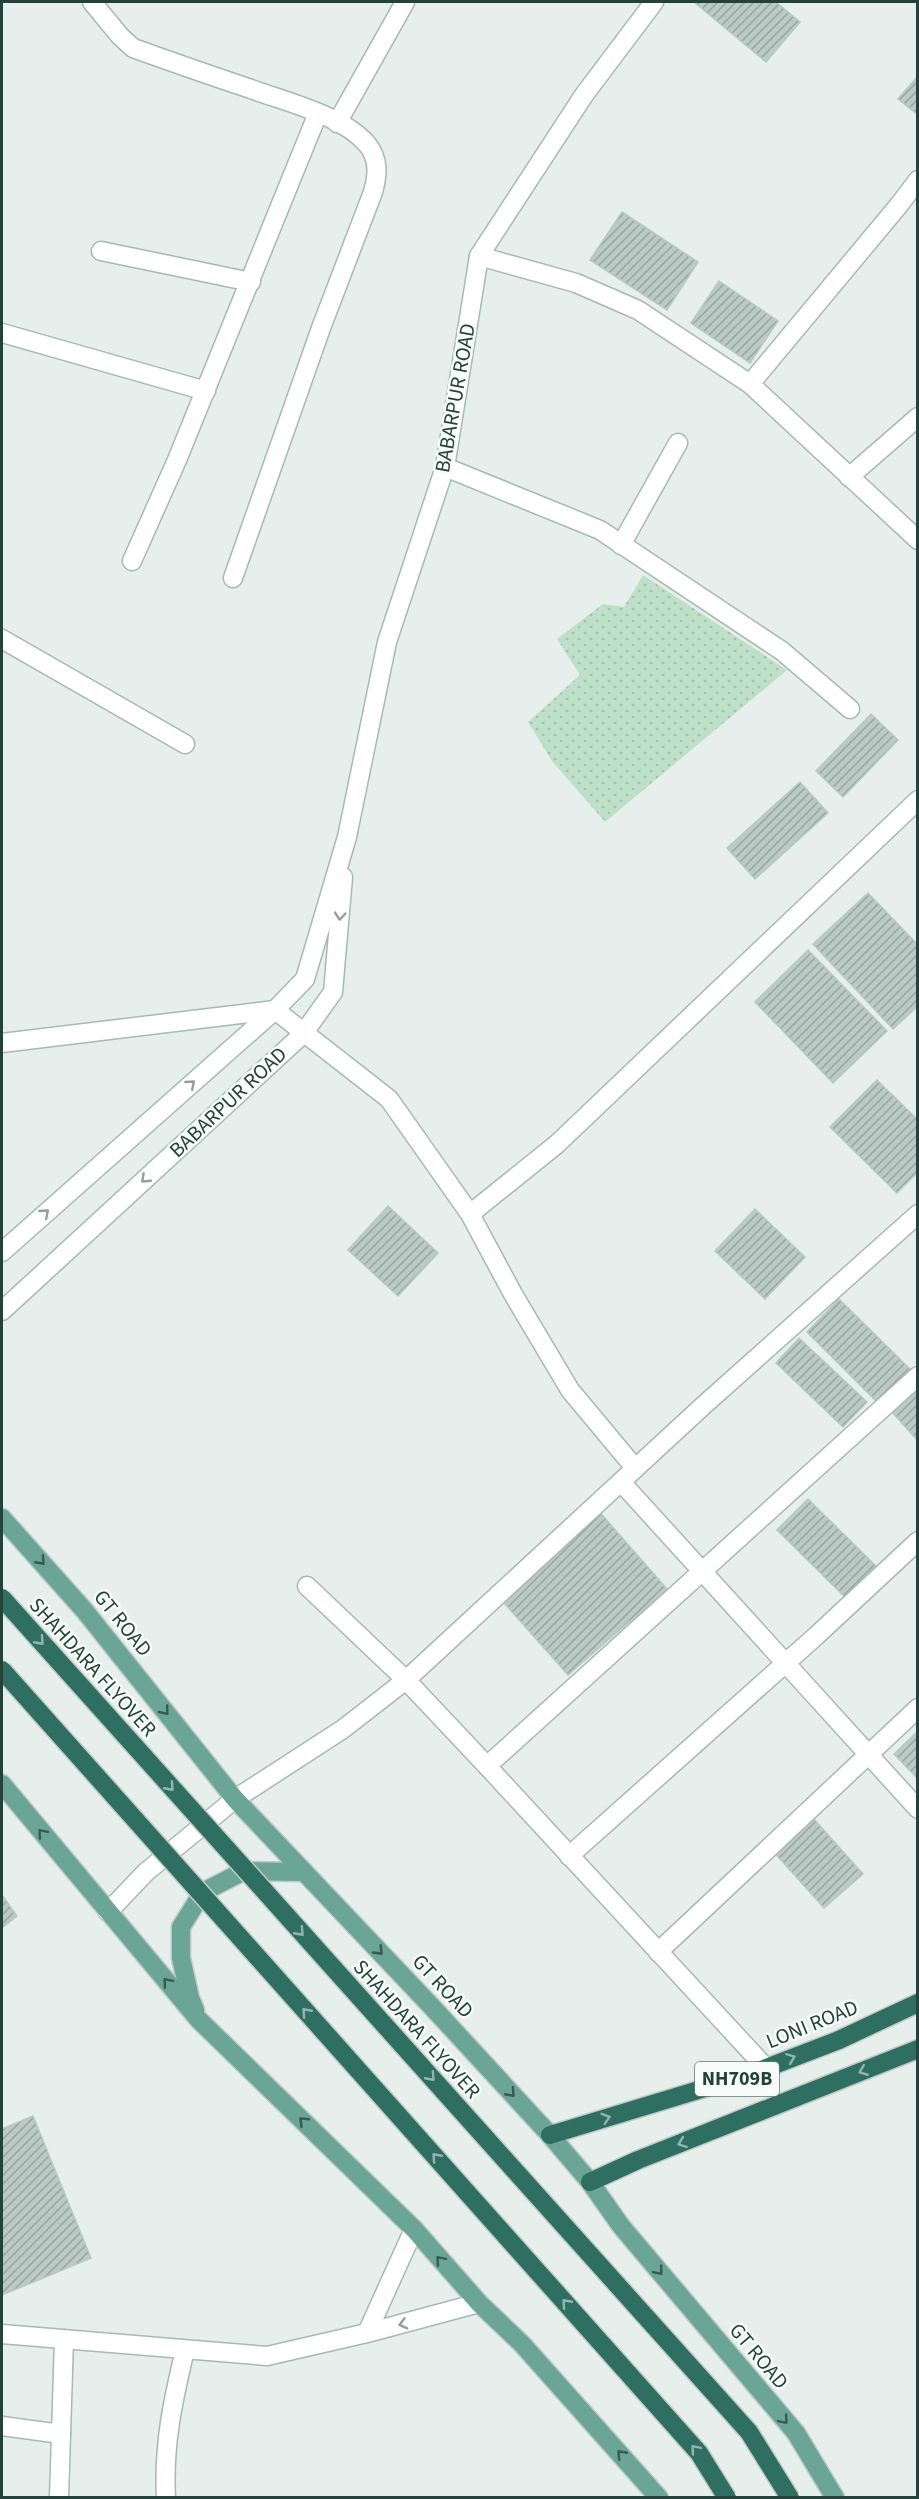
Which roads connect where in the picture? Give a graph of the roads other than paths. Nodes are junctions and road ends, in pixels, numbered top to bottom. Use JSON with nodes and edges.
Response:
{"nodes":[{"id":1,"x":92,"y":2,"type":"edge"},
{"id":2,"x":405,"y":2,"type":"edge"},
{"id":3,"x":654,"y":2,"type":"edge"},
{"id":4,"x":318,"y":113,"type":"junction"},
{"id":5,"x":337,"y":123,"type":"junction"},
{"id":6,"x":918,"y":180,"type":"edge"},
{"id":7,"x":101,"y":251,"type":"dead end"},
{"id":8,"x":479,"y":256,"type":"junction"},
{"id":9,"x":251,"y":282,"type":"junction"},
{"id":10,"x":2,"y":333,"type":"edge"},
{"id":11,"x":750,"y":384,"type":"junction"},
{"id":12,"x":206,"y":391,"type":"junction"},
{"id":13,"x":918,"y":417,"type":"edge"},
{"id":14,"x":678,"y":443,"type":"dead end"},
{"id":15,"x":446,"y":467,"type":"junction"},
{"id":16,"x":849,"y":477,"type":"junction"},
{"id":17,"x":918,"y":540,"type":"edge"},
{"id":18,"x":621,"y":544,"type":"junction"},
{"id":19,"x":132,"y":561,"type":"dead end"},
{"id":20,"x":233,"y":578,"type":"dead end"},
{"id":21,"x":2,"y":639,"type":"edge"},
{"id":22,"x":850,"y":709,"type":"dead end"},
{"id":23,"x":185,"y":744,"type":"dead end"},
{"id":24,"x":918,"y":800,"type":"edge"},
{"id":25,"x":347,"y":837,"type":"junction"},
{"id":26,"x":274,"y":1010,"type":"junction"},
{"id":27,"x":303,"y":1034,"type":"junction"},
{"id":28,"x":2,"y":1043,"type":"edge"},
{"id":29,"x":471,"y":1214,"type":"junction"},
{"id":30,"x":918,"y":1214,"type":"edge"},
{"id":31,"x":2,"y":1251,"type":"edge"},
{"id":32,"x":2,"y":1311,"type":"edge"},
{"id":33,"x":918,"y":1376,"type":"edge"},
{"id":34,"x":635,"y":1468,"type":"junction"},
{"id":35,"x":621,"y":1482,"type":"junction"},
{"id":36,"x":2,"y":1518,"type":"edge"},
{"id":37,"x":918,"y":1541,"type":"edge"},
{"id":38,"x":701,"y":1572,"type":"junction"},
{"id":39,"x":307,"y":1586,"type":"dead end"},
{"id":40,"x":2,"y":1598,"type":"edge"},
{"id":41,"x":785,"y":1663,"type":"junction"},
{"id":42,"x":2,"y":1670,"type":"edge"},
{"id":43,"x":406,"y":1680,"type":"junction"},
{"id":44,"x":918,"y":1708,"type":"edge"},
{"id":45,"x":866,"y":1755,"type":"junction"},
{"id":46,"x":487,"y":1766,"type":"junction"},
{"id":47,"x":2,"y":1784,"type":"edge"},
{"id":48,"x":235,"y":1799,"type":"junction"},
{"id":49,"x":918,"y":1809,"type":"edge"},
{"id":50,"x":569,"y":1856,"type":"junction"},
{"id":51,"x":303,"y":1872,"type":"junction"},
{"id":52,"x":108,"y":1912,"type":"junction"},
{"id":53,"x":658,"y":1953,"type":"junction"},
{"id":54,"x":918,"y":2003,"type":"edge"},
{"id":55,"x":199,"y":2020,"type":"junction"},
{"id":56,"x":918,"y":2049,"type":"edge"},
{"id":57,"x":766,"y":2068,"type":"junction"},
{"id":58,"x":550,"y":2135,"type":"junction"},
{"id":59,"x":590,"y":2182,"type":"junction"},
{"id":60,"x":414,"y":2229,"type":"junction"},
{"id":61,"x":479,"y":2303,"type":"junction"},
{"id":62,"x":367,"y":2333,"type":"junction"},
{"id":63,"x":2,"y":2334,"type":"edge"},
{"id":64,"x":64,"y":2339,"type":"junction"},
{"id":65,"x":185,"y":2350,"type":"junction"},
{"id":66,"x":2,"y":2426,"type":"edge"},
{"id":67,"x":61,"y":2434,"type":"junction"},
{"id":68,"x":59,"y":2498,"type":"edge"},
{"id":69,"x":166,"y":2498,"type":"edge"},
{"id":70,"x":659,"y":2498,"type":"edge"},
{"id":71,"x":727,"y":2498,"type":"edge"},
{"id":72,"x":790,"y":2498,"type":"edge"},
{"id":73,"x":835,"y":2498,"type":"edge"}],
"edges":[{"from":1,"to":4,"type":"street"},
{"from":2,"to":5,"type":"street"},
{"from":3,"to":8,"type":"street","name":"BABARPUR ROAD"},
{"from":4,"to":5,"type":"street"},
{"from":4,"to":9,"type":"street"},
{"from":5,"to":20,"type":"street"},
{"from":6,"to":11,"type":"street"},
{"from":7,"to":9,"type":"street"},
{"from":8,"to":11,"type":"street"},
{"from":8,"to":15,"type":"street","name":"BABARPUR ROAD"},
{"from":9,"to":12,"type":"street"},
{"from":10,"to":12,"type":"street"},
{"from":11,"to":16,"type":"street"},
{"from":12,"to":19,"type":"street"},
{"from":13,"to":16,"type":"street"},
{"from":14,"to":18,"type":"street"},
{"from":15,"to":18,"type":"street"},
{"from":15,"to":25,"type":"street","name":"BABARPUR ROAD"},
{"from":16,"to":17,"type":"street"},
{"from":18,"to":22,"type":"street"},
{"from":21,"to":23,"type":"street"},
{"from":24,"to":29,"type":"street"},
{"from":25,"to":26,"type":"street","name":"BABARPUR ROAD"},
{"from":25,"to":27,"type":"street","name":"BABARPUR ROAD","one_way":true},
{"from":26,"to":27,"type":"street"},
{"from":26,"to":28,"type":"street"},
{"from":31,"to":26,"type":"street","name":"BABARPUR ROAD","one_way":true},
{"from":27,"to":29,"type":"street"},
{"from":27,"to":32,"type":"street","name":"BABARPUR ROAD","one_way":true},
{"from":29,"to":34,"type":"street"},
{"from":30,"to":34,"type":"street"},
{"from":33,"to":38,"type":"street"},
{"from":34,"to":35,"type":"street"},
{"from":35,"to":38,"type":"street"},
{"from":35,"to":43,"type":"street"},
{"from":36,"to":48,"type":"main road","name":"GT ROAD","one_way":true},
{"from":37,"to":41,"type":"street"},
{"from":38,"to":41,"type":"street"},
{"from":38,"to":46,"type":"street"},
{"from":39,"to":43,"type":"street"},
{"from":40,"to":72,"type":"highway","name":"SHAHDARA FLYOVER","one_way":true,"bridge":true},
{"from":41,"to":45,"type":"street"},
{"from":41,"to":50,"type":"street"},
{"from":71,"to":42,"type":"highway","one_way":true,"bridge":true},
{"from":43,"to":46,"type":"street"},
{"from":43,"to":48,"type":"street"},
{"from":44,"to":45,"type":"street"},
{"from":45,"to":49,"type":"street"},
{"from":45,"to":53,"type":"street"},
{"from":46,"to":50,"type":"street"},
{"from":52,"to":47,"type":"main road","one_way":true},
{"from":48,"to":51,"type":"main road","name":"GT ROAD"},
{"from":48,"to":52,"type":"street"},
{"from":50,"to":53,"type":"street"},
{"from":51,"to":55,"type":"main road"},
{"from":51,"to":58,"type":"main road","name":"GT ROAD","one_way":true},
{"from":55,"to":52,"type":"main road","one_way":true},
{"from":53,"to":57,"type":"street"},
{"from":57,"to":54,"type":"highway","name":"LONI ROAD","number":"NH709B","one_way":true},
{"from":60,"to":55,"type":"main road","one_way":true},
{"from":56,"to":59,"type":"highway","number":"NH709B","one_way":true},
{"from":58,"to":57,"type":"highway","name":"LONI ROAD","number":"NH709B","one_way":true},
{"from":58,"to":59,"type":"main road","name":"GT ROAD"},
{"from":59,"to":73,"type":"main road","name":"GT ROAD","one_way":true},
{"from":61,"to":60,"type":"main road","one_way":true},
{"from":60,"to":62,"type":"street"},
{"from":61,"to":62,"type":"street","one_way":true},
{"from":70,"to":61,"type":"main road","one_way":true},
{"from":62,"to":65,"type":"street"},
{"from":63,"to":64,"type":"street"},
{"from":64,"to":65,"type":"street"},
{"from":64,"to":67,"type":"street"},
{"from":65,"to":69,"type":"street"},
{"from":66,"to":67,"type":"street"},
{"from":67,"to":68,"type":"street"}]}
